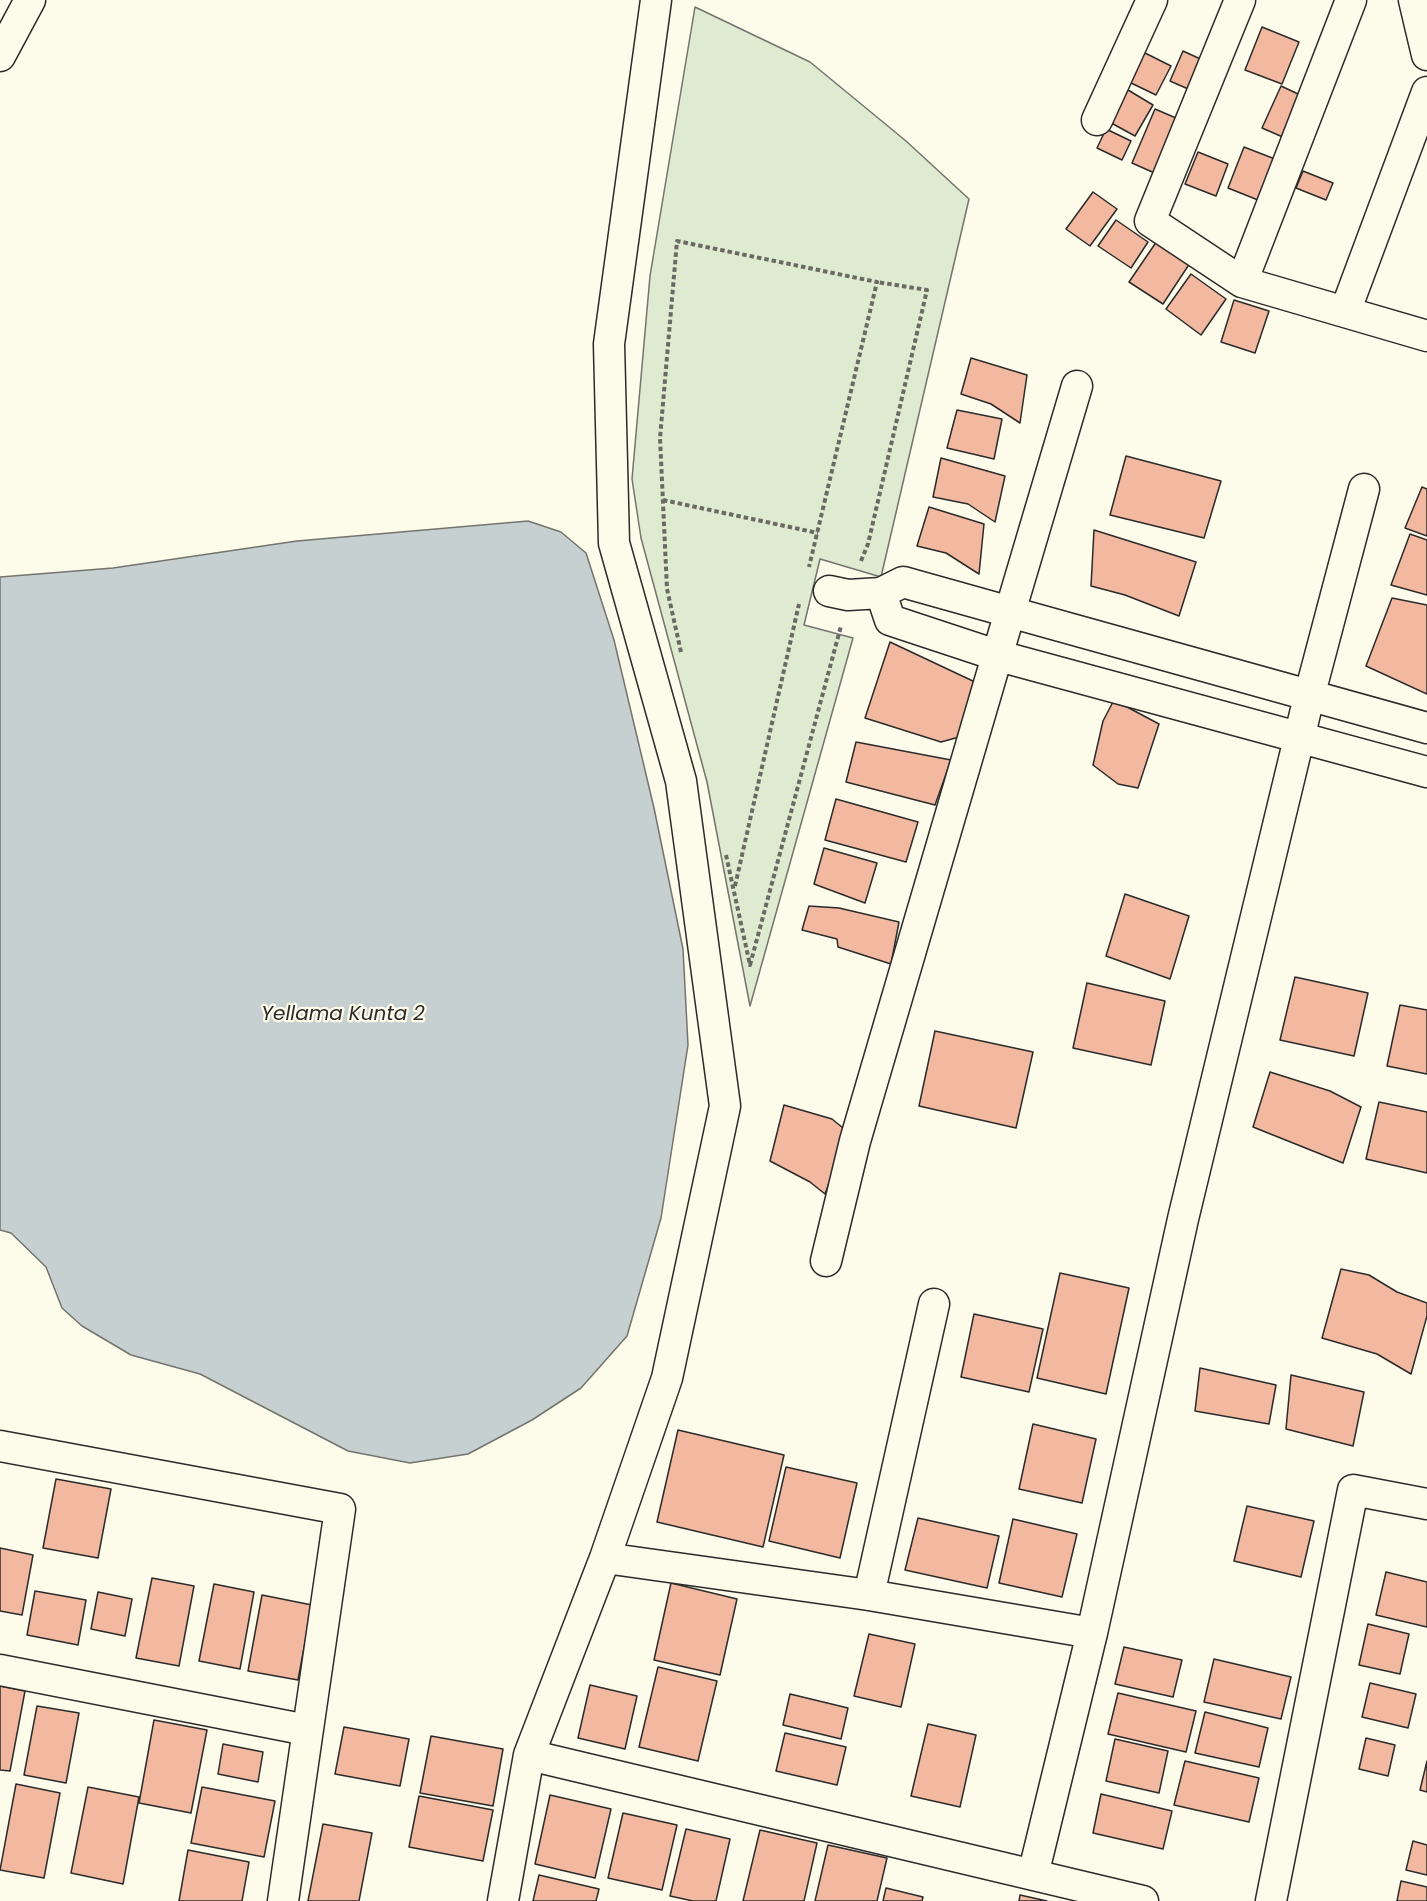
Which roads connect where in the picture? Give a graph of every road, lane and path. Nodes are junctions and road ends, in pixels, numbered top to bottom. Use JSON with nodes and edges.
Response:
{"nodes":[{"id":1,"x":30,"y":0,"type":"edge"},
{"id":2,"x":656,"y":0,"type":"edge"},
{"id":3,"x":1152,"y":0,"type":"edge"},
{"id":4,"x":1240,"y":0,"type":"edge"},
{"id":5,"x":1351,"y":0,"type":"edge"},
{"id":6,"x":1414,"y":0,"type":"edge"},
{"id":7,"x":1427,"y":55,"type":"edge"},
{"id":8,"x":0,"y":56,"type":"edge"},
{"id":9,"x":1427,"y":92,"type":"edge"},
{"id":10,"x":1097,"y":120,"type":"dead end"},
{"id":11,"x":877,"y":282,"type":"junction"},
{"id":12,"x":1242,"y":282,"type":"junction"},
{"id":13,"x":1345,"y":312,"type":"junction"},
{"id":14,"x":1427,"y":336,"type":"edge"},
{"id":15,"x":1077,"y":386,"type":"dead end"},
{"id":16,"x":1364,"y":489,"type":"dead end"},
{"id":17,"x":663,"y":500,"type":"junction"},
{"id":18,"x":839,"y":593,"type":"junction"},
{"id":19,"x":881,"y":593,"type":"junction"},
{"id":20,"x":800,"y":600,"type":"dead end"},
{"id":21,"x":1010,"y":612,"type":"junction"},
{"id":22,"x":999,"y":656,"type":"junction"},
{"id":23,"x":682,"y":658,"type":"dead end"},
{"id":24,"x":1309,"y":697,"type":"junction"},
{"id":25,"x":1427,"y":728,"type":"edge"},
{"id":26,"x":1301,"y":737,"type":"junction"},
{"id":27,"x":1427,"y":772,"type":"edge"},
{"id":28,"x":723,"y":844,"type":"dead end"},
{"id":29,"x":734,"y":890,"type":"junction"},
{"id":30,"x":826,"y":1261,"type":"dead end"},
{"id":31,"x":934,"y":1304,"type":"dead end"},
{"id":32,"x":0,"y":1446,"type":"edge"},
{"id":33,"x":1427,"y":1504,"type":"edge"},
{"id":34,"x":606,"y":1558,"type":"junction"},
{"id":35,"x":869,"y":1595,"type":"junction"},
{"id":36,"x":1092,"y":1633,"type":"junction"},
{"id":37,"x":0,"y":1670,"type":"edge"},
{"id":38,"x":307,"y":1730,"type":"junction"},
{"id":39,"x":529,"y":1755,"type":"junction"},
{"id":40,"x":1034,"y":1875,"type":"junction"},
{"id":41,"x":283,"y":1901,"type":"edge"},
{"id":42,"x":503,"y":1901,"type":"edge"},
{"id":43,"x":1143,"y":1901,"type":"edge"},
{"id":44,"x":1271,"y":1901,"type":"edge"}],
"edges":[{"from":1,"to":8,"type":"street"},
{"from":2,"to":34,"type":"street"},
{"from":3,"to":10,"type":"street"},
{"from":4,"to":12,"type":"street"},
{"from":5,"to":12,"type":"street"},
{"from":6,"to":7,"type":"street"},
{"from":9,"to":13,"type":"street"},
{"from":11,"to":17,"type":"path"},
{"from":11,"to":17,"type":"path"},
{"from":11,"to":18,"type":"path"},
{"from":12,"to":13,"type":"street"},
{"from":13,"to":14,"type":"street"},
{"from":15,"to":21,"type":"street"},
{"from":16,"to":24,"type":"street"},
{"from":17,"to":23,"type":"path"},
{"from":18,"to":19,"type":"street"},
{"from":18,"to":29,"type":"path"},
{"from":19,"to":21,"type":"street"},
{"from":19,"to":22,"type":"street"},
{"from":20,"to":29,"type":"path"},
{"from":21,"to":22,"type":"street"},
{"from":21,"to":24,"type":"street"},
{"from":22,"to":26,"type":"street"},
{"from":22,"to":30,"type":"street"},
{"from":24,"to":25,"type":"street"},
{"from":24,"to":26,"type":"street"},
{"from":26,"to":27,"type":"street"},
{"from":26,"to":36,"type":"street"},
{"from":28,"to":29,"type":"path"},
{"from":31,"to":35,"type":"street"},
{"from":32,"to":38,"type":"street"},
{"from":33,"to":44,"type":"street"},
{"from":34,"to":35,"type":"street"},
{"from":34,"to":39,"type":"street"},
{"from":35,"to":36,"type":"street"},
{"from":36,"to":40,"type":"street"},
{"from":37,"to":38,"type":"street"},
{"from":38,"to":41,"type":"street"},
{"from":39,"to":40,"type":"street"},
{"from":39,"to":42,"type":"street"},
{"from":40,"to":43,"type":"street"}]}
